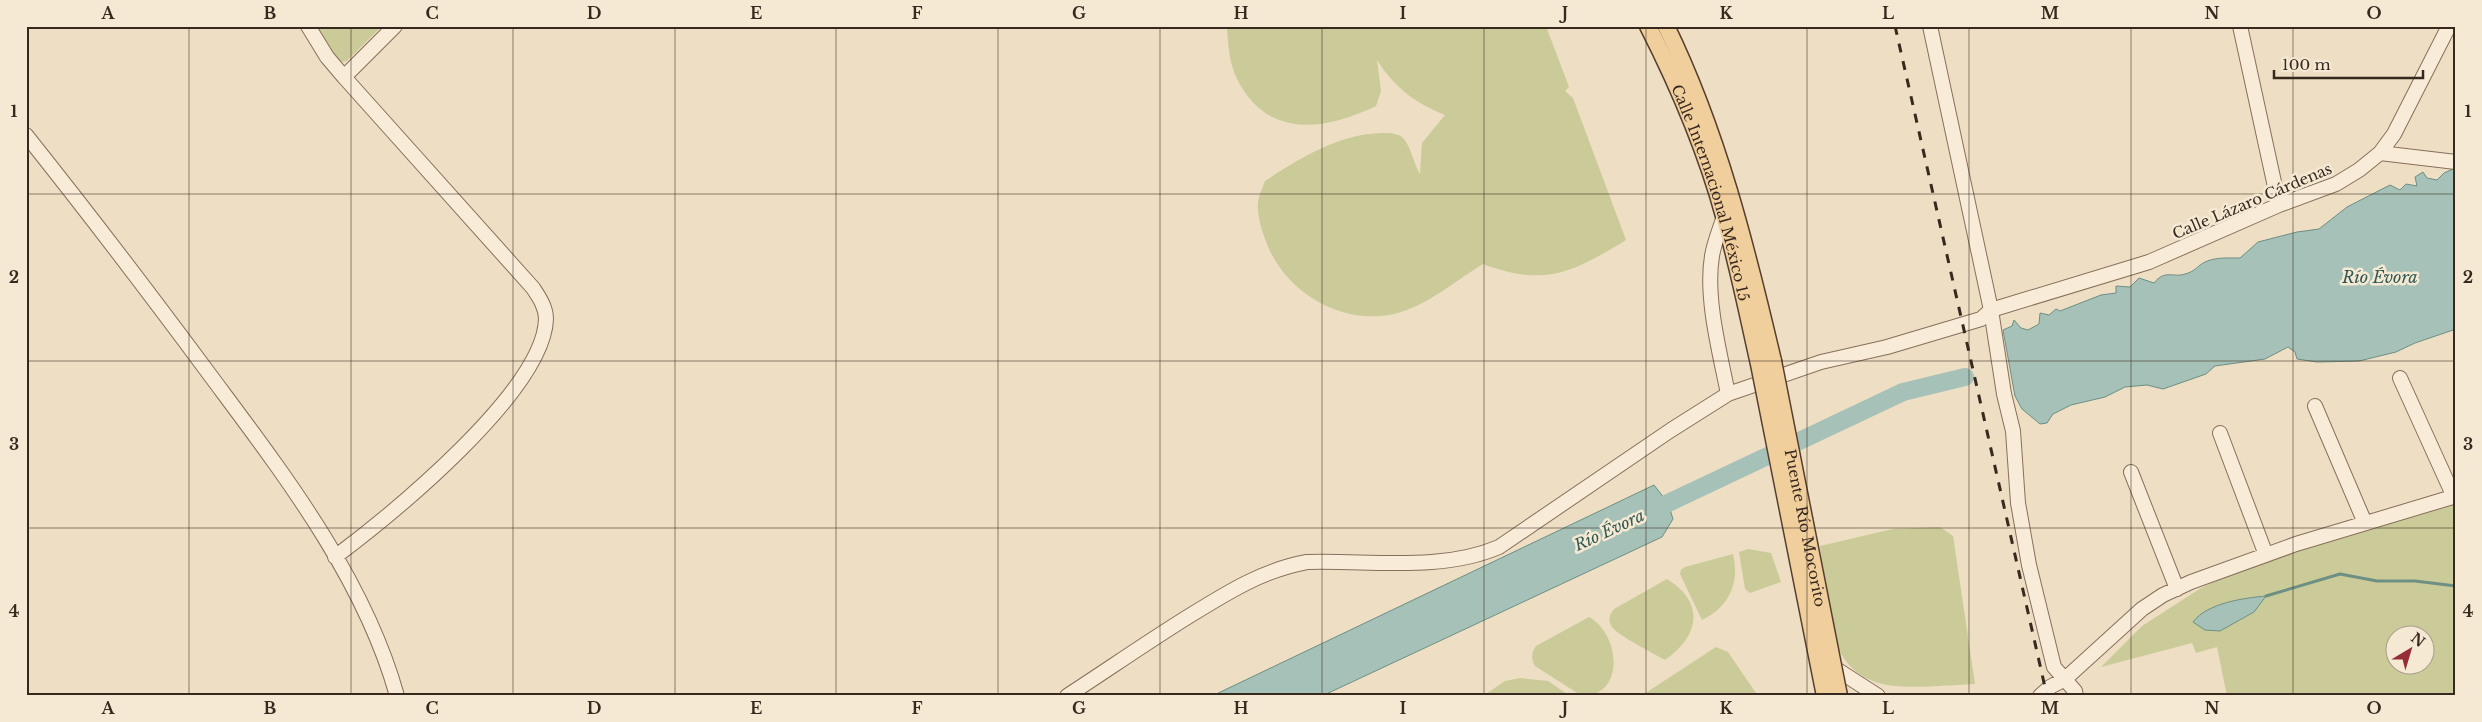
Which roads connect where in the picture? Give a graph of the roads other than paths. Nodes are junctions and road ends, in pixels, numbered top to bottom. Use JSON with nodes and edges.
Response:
{"nodes":[{"id":1,"x":308,"y":26,"type":"edge"},
{"id":2,"x":395,"y":26,"type":"edge"},
{"id":3,"x":1648,"y":26,"type":"edge"},
{"id":4,"x":1666,"y":26,"type":"edge"},
{"id":5,"x":1930,"y":26,"type":"edge"},
{"id":6,"x":2240,"y":26,"type":"edge"},
{"id":7,"x":2449,"y":26,"type":"edge"},
{"id":8,"x":344,"y":77,"type":"junction"},
{"id":9,"x":26,"y":135,"type":"edge"},
{"id":10,"x":2380,"y":153,"type":"junction"},
{"id":11,"x":2456,"y":162,"type":"edge"},
{"id":12,"x":2279,"y":206,"type":"junction"},
{"id":13,"x":1724,"y":216,"type":"junction"},
{"id":14,"x":1992,"y":310,"type":"junction"},
{"id":15,"x":1766,"y":362,"type":"junction"},
{"id":16,"x":2400,"y":378,"type":"dead end"},
{"id":17,"x":1728,"y":394,"type":"junction"},
{"id":18,"x":2315,"y":406,"type":"dead end"},
{"id":19,"x":2220,"y":433,"type":"dead end"},
{"id":20,"x":2131,"y":472,"type":"dead end"},
{"id":21,"x":2455,"y":496,"type":"edge"},
{"id":22,"x":2365,"y":523,"type":"junction"},
{"id":23,"x":2266,"y":555,"type":"junction"},
{"id":24,"x":335,"y":557,"type":"junction"},
{"id":25,"x":2177,"y":589,"type":"junction"},
{"id":26,"x":1833,"y":667,"type":"junction"},
{"id":27,"x":2065,"y":679,"type":"junction"},
{"id":28,"x":397,"y":696,"type":"edge"},
{"id":29,"x":1067,"y":696,"type":"edge"},
{"id":30,"x":1826,"y":696,"type":"edge"},
{"id":31,"x":1839,"y":696,"type":"edge"},
{"id":32,"x":1878,"y":696,"type":"edge"},
{"id":33,"x":2040,"y":696,"type":"edge"},
{"id":34,"x":2076,"y":696,"type":"edge"}],
"edges":[{"from":1,"to":8,"type":"street"},
{"from":2,"to":8,"type":"street"},
{"from":3,"to":13,"type":"main road","name":"Calle Internacional México 15"},
{"from":4,"to":15,"type":"main road","name":"Calle Internacional México 15"},
{"from":5,"to":14,"type":"street"},
{"from":6,"to":12,"type":"street"},
{"from":7,"to":10,"type":"street","name":"Calle Lázaro Cárdenas"},
{"from":8,"to":24,"type":"street"},
{"from":9,"to":24,"type":"street"},
{"from":10,"to":11,"type":"street"},
{"from":10,"to":12,"type":"street","name":"Calle Lázaro Cárdenas"},
{"from":12,"to":14,"type":"street","name":"Calle Lázaro Cárdenas"},
{"from":13,"to":15,"type":"main road","name":"Calle Internacional México 15"},
{"from":13,"to":17,"type":"street"},
{"from":14,"to":17,"type":"street","name":"Calle Lázaro Cárdenas"},
{"from":14,"to":27,"type":"street"},
{"from":15,"to":26,"type":"main road","name":"Puente Río Mocorito","bridge":true},
{"from":15,"to":30,"type":"main road","name":"Puente Río Mocorito","bridge":true},
{"from":16,"to":21,"type":"street"},
{"from":17,"to":29,"type":"street","name":"Calle Lázaro Cárdenas"},
{"from":18,"to":22,"type":"street"},
{"from":19,"to":23,"type":"street"},
{"from":20,"to":25,"type":"street"},
{"from":21,"to":22,"type":"street"},
{"from":22,"to":23,"type":"street"},
{"from":23,"to":25,"type":"street"},
{"from":24,"to":28,"type":"street"},
{"from":25,"to":27,"type":"street"},
{"from":26,"to":31,"type":"main road","name":"Puente Río Mocorito","bridge":true},
{"from":26,"to":32,"type":"street"},
{"from":27,"to":33,"type":"street"},
{"from":27,"to":34,"type":"street"}]}
